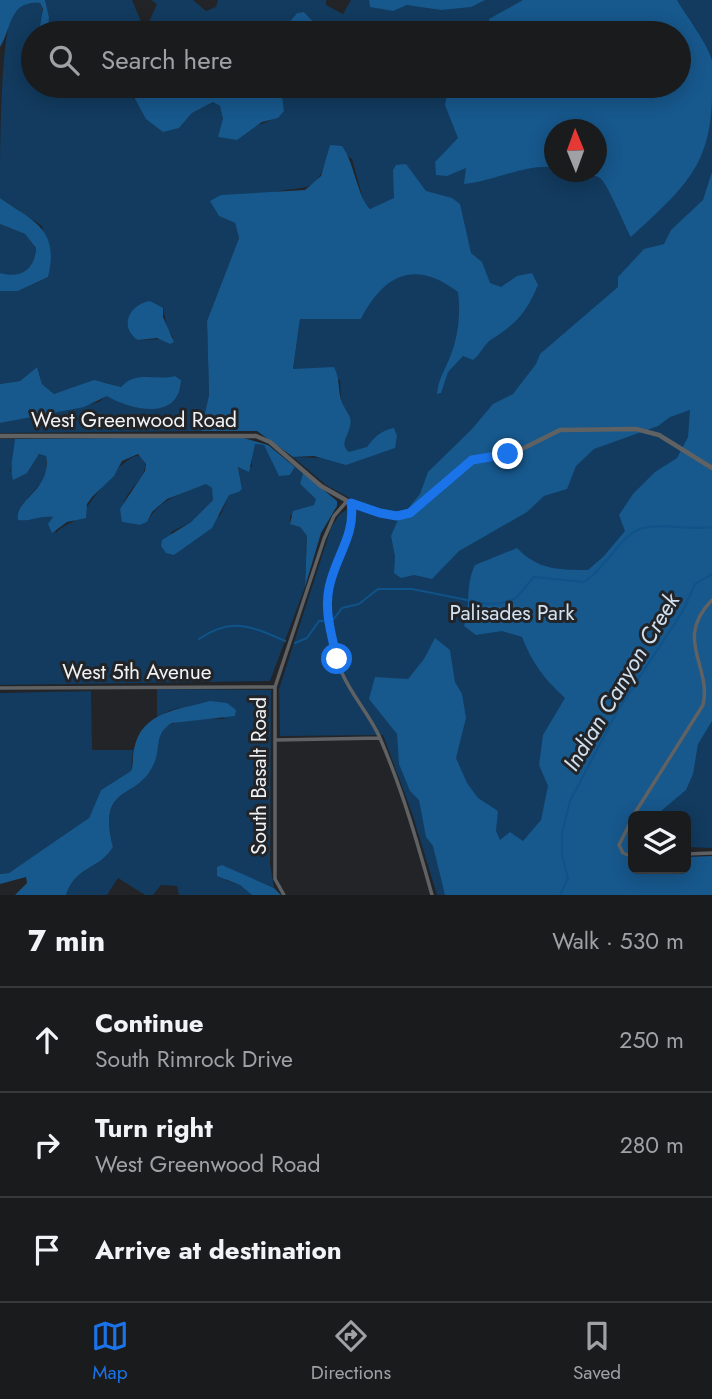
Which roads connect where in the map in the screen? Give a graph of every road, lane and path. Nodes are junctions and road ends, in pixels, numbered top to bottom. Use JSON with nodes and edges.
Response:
{"nodes":[{"id":1,"x":0,"y":436,"type":"edge"},
{"id":2,"x":712,"y":468,"type":"edge"},
{"id":3,"x":349,"y":502,"type":"junction"},
{"id":4,"x":712,"y":600,"type":"edge"},
{"id":5,"x":275,"y":687,"type":"junction"},
{"id":6,"x":0,"y":688,"type":"edge"},
{"id":7,"x":380,"y":738,"type":"junction"},
{"id":8,"x":276,"y":740,"type":"junction"},
{"id":9,"x":636,"y":811,"type":"edge"},
{"id":10,"x":628,"y":826,"type":"edge"},
{"id":11,"x":712,"y":853,"type":"edge"},
{"id":12,"x":691,"y":854,"type":"edge"},
{"id":13,"x":628,"y":856,"type":"edge"},
{"id":14,"x":284,"y":895,"type":"edge"},
{"id":15,"x":432,"y":895,"type":"edge"}],
"edges":[{"from":1,"to":3,"type":"street","name":"West Greenwood Road"},
{"from":2,"to":3,"type":"street","name":"West Greenwood Road"},
{"from":3,"to":5,"type":"street","name":"South Basalt Road"},
{"from":3,"to":7,"type":"street"},
{"from":4,"to":9,"type":"street"},
{"from":5,"to":6,"type":"street","name":"West 5th Avenue"},
{"from":5,"to":8,"type":"street","name":"South Basalt Road"},
{"from":7,"to":8,"type":"street"},
{"from":7,"to":15,"type":"street"},
{"from":8,"to":14,"type":"street","name":"South Basalt Road"},
{"from":10,"to":13,"type":"street"},
{"from":11,"to":12,"type":"street"}]}
